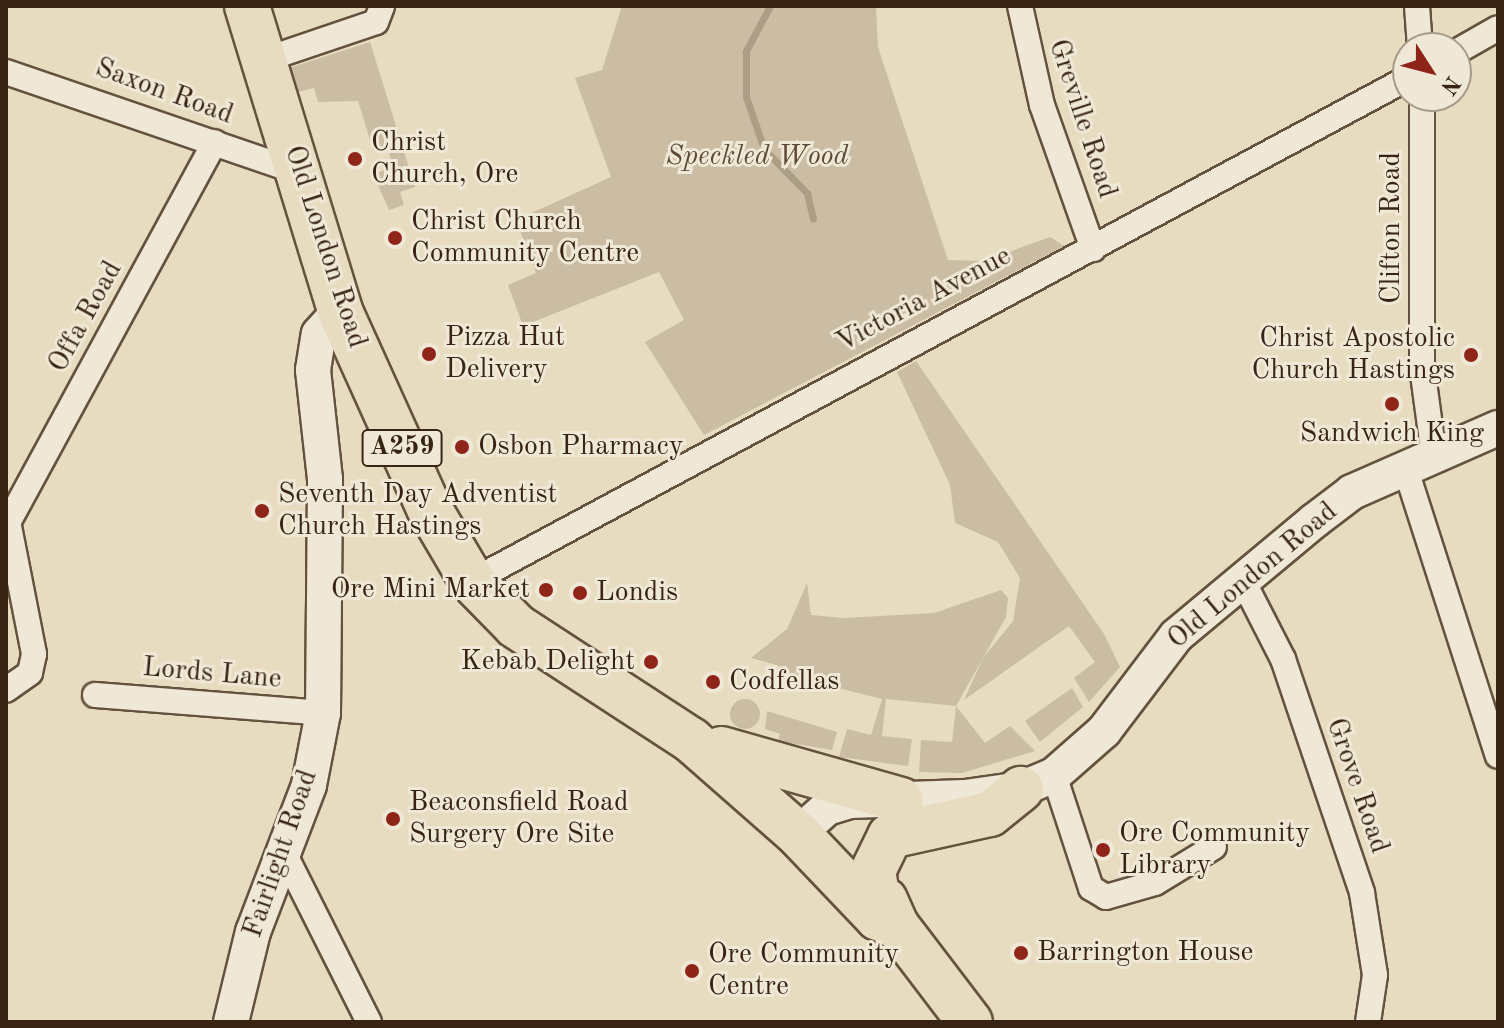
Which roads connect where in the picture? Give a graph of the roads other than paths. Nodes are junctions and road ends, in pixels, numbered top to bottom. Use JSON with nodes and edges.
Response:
{"nodes":[{"id":1,"x":247,"y":6,"type":"edge"},
{"id":2,"x":382,"y":6,"type":"edge"},
{"id":3,"x":1020,"y":6,"type":"edge"},
{"id":4,"x":1417,"y":6,"type":"edge"},
{"id":5,"x":1498,"y":28,"type":"edge"},
{"id":6,"x":1419,"y":32,"type":"edge"},
{"id":7,"x":1472,"y":43,"type":"edge"},
{"id":8,"x":264,"y":60,"type":"junction"},
{"id":9,"x":6,"y":72,"type":"edge"},
{"id":10,"x":1392,"y":87,"type":"edge"},
{"id":11,"x":1422,"y":112,"type":"edge"},
{"id":12,"x":215,"y":142,"type":"junction"},
{"id":13,"x":301,"y":173,"type":"junction"},
{"id":14,"x":1093,"y":249,"type":"junction"},
{"id":15,"x":340,"y":311,"type":"junction"},
{"id":16,"x":1498,"y":428,"type":"edge"},
{"id":17,"x":1420,"y":463,"type":"junction"},
{"id":18,"x":8,"y":516,"type":"edge"},
{"id":19,"x":1242,"y":579,"type":"junction"},
{"id":20,"x":472,"y":581,"type":"junction"},
{"id":21,"x":6,"y":690,"type":"edge"},
{"id":22,"x":95,"y":695,"type":"dead end"},
{"id":23,"x":323,"y":713,"type":"junction"},
{"id":24,"x":706,"y":745,"type":"junction"},
{"id":25,"x":1498,"y":756,"type":"edge"},
{"id":26,"x":1038,"y":782,"type":"junction"},
{"id":27,"x":901,"y":800,"type":"junction"},
{"id":28,"x":804,"y":828,"type":"junction"},
{"id":29,"x":1214,"y":847,"type":"dead end"},
{"id":30,"x":285,"y":855,"type":"junction"},
{"id":31,"x":886,"y":907,"type":"junction"},
{"id":32,"x":231,"y":1022,"type":"edge"},
{"id":33,"x":369,"y":1022,"type":"edge"},
{"id":34,"x":970,"y":1022,"type":"edge"},
{"id":35,"x":1368,"y":1022,"type":"edge"}],
"edges":[{"from":1,"to":8,"type":"highway","name":"Old London Road","number":"A259"},
{"from":2,"to":8,"type":"street"},
{"from":3,"to":14,"type":"street","name":"Greville Road"},
{"from":4,"to":6,"type":"street"},
{"from":5,"to":7,"type":"street"},
{"from":8,"to":13,"type":"highway","name":"Old London Road","number":"A259"},
{"from":9,"to":12,"type":"street","name":"Saxon Road"},
{"from":10,"to":14,"type":"street","name":"Victoria Avenue"},
{"from":11,"to":17,"type":"street","name":"Clifton Road"},
{"from":12,"to":13,"type":"street","name":"Saxon Road"},
{"from":12,"to":18,"type":"street","name":"Offa Road"},
{"from":13,"to":15,"type":"highway","name":"Old London Road","number":"A259"},
{"from":14,"to":20,"type":"street","name":"Victoria Avenue"},
{"from":15,"to":20,"type":"highway","name":"Old London Road","number":"A259"},
{"from":15,"to":23,"type":"main road","name":"Fairlight Road"},
{"from":16,"to":17,"type":"main road","name":"Old London Road"},
{"from":17,"to":19,"type":"main road","name":"Old London Road"},
{"from":17,"to":25,"type":"street","name":"Clifton Road"},
{"from":18,"to":21,"type":"street"},
{"from":19,"to":26,"type":"main road","name":"Old London Road"},
{"from":19,"to":35,"type":"street","name":"Grove Road"},
{"from":20,"to":24,"type":"highway","name":"Old London Road","number":"A259"},
{"from":22,"to":23,"type":"street","name":"Lords Lane"},
{"from":23,"to":30,"type":"main road","name":"Fairlight Road"},
{"from":24,"to":27,"type":"highway"},
{"from":24,"to":28,"type":"highway","name":"Old London Road","number":"A259"},
{"from":26,"to":27,"type":"main road"},
{"from":26,"to":29,"type":"street"},
{"from":26,"to":31,"type":"highway"},
{"from":27,"to":28,"type":"main road"},
{"from":28,"to":31,"type":"highway","number":"A259"},
{"from":30,"to":32,"type":"main road","name":"Fairlight Road"},
{"from":30,"to":33,"type":"street"},
{"from":31,"to":34,"type":"highway","number":"A259"}]}
